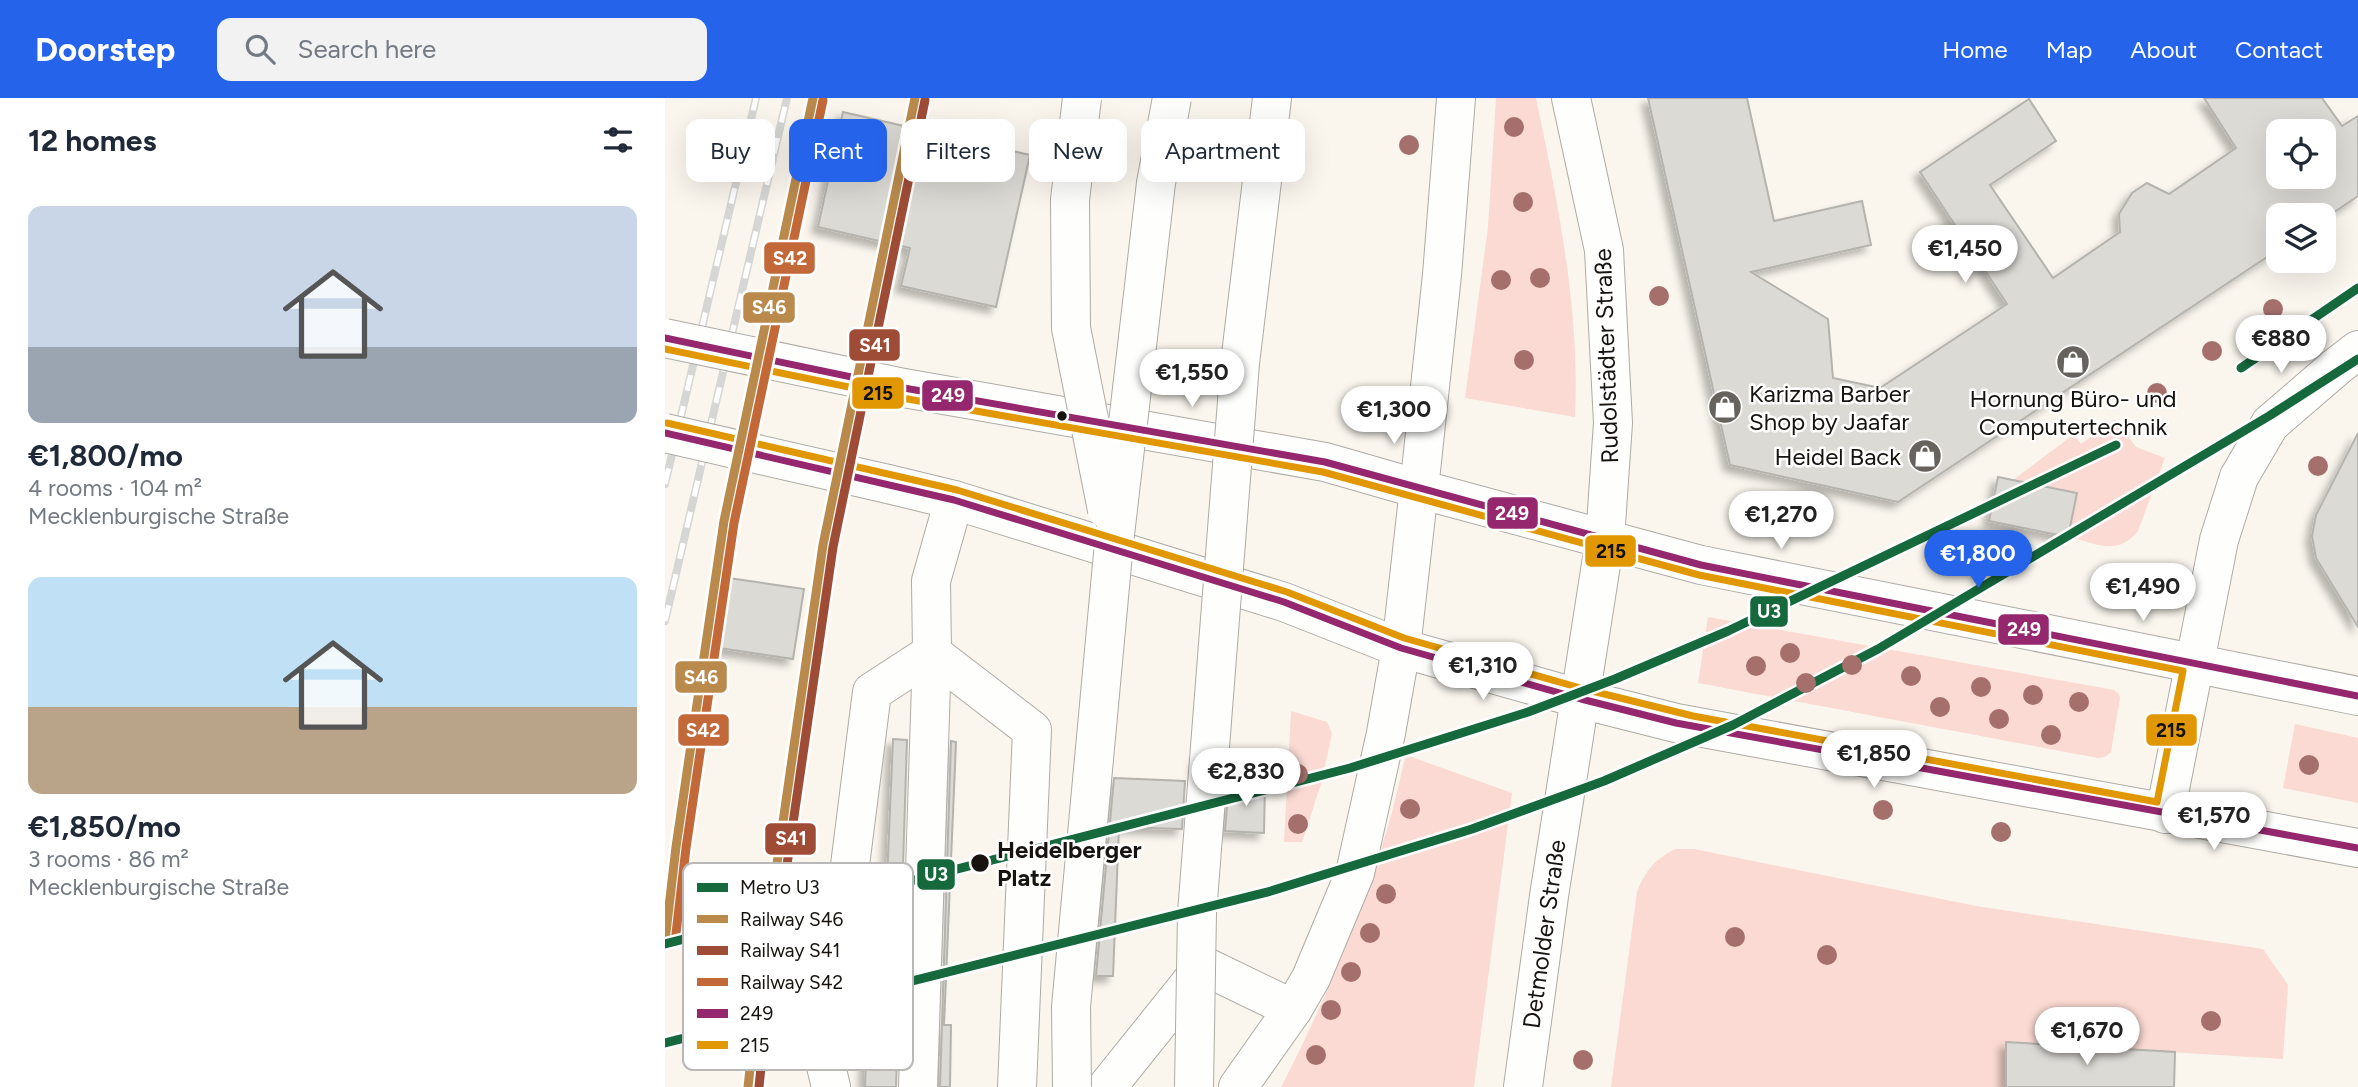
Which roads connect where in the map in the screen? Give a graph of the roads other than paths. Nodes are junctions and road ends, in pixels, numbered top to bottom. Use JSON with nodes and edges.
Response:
{"nodes":[{"id":1,"x":1082,"y":98,"type":"edge"},
{"id":2,"x":1172,"y":98,"type":"edge"},
{"id":3,"x":1272,"y":98,"type":"edge"},
{"id":4,"x":1456,"y":98,"type":"edge"},
{"id":5,"x":1571,"y":98,"type":"edge"},
{"id":6,"x":665,"y":338,"type":"edge"},
{"id":7,"x":2358,"y":350,"type":"edge"},
{"id":8,"x":665,"y":433,"type":"edge"},
{"id":9,"x":1419,"y":489,"type":"junction"},
{"id":10,"x":954,"y":500,"type":"junction"},
{"id":11,"x":1605,"y":539,"type":"junction"},
{"id":12,"x":1114,"y":543,"type":"junction"},
{"id":13,"x":1401,"y":648,"type":"junction"},
{"id":14,"x":932,"y":653,"type":"junction"},
{"id":15,"x":2195,"y":663,"type":"junction"},
{"id":16,"x":2358,"y":696,"type":"edge"},
{"id":17,"x":1581,"y":699,"type":"junction"},
{"id":18,"x":2165,"y":814,"type":"junction"},
{"id":19,"x":2358,"y":848,"type":"edge"},
{"id":20,"x":850,"y":863,"type":"edge"},
{"id":21,"x":1293,"y":1009,"type":"junction"},
{"id":22,"x":918,"y":1087,"type":"edge"},
{"id":23,"x":1017,"y":1087,"type":"edge"},
{"id":24,"x":1072,"y":1087,"type":"edge"},
{"id":25,"x":1107,"y":1087,"type":"edge"},
{"id":26,"x":1194,"y":1087,"type":"edge"},
{"id":27,"x":1238,"y":1087,"type":"edge"},
{"id":28,"x":1523,"y":1087,"type":"edge"}],
"edges":[{"from":1,"to":12,"type":"main road","bridge":true},
{"from":2,"to":12,"type":"main road","bridge":true},
{"from":3,"to":26,"type":"main road","bridge":true},
{"from":4,"to":9,"type":"main road"},
{"from":5,"to":11,"type":"main road","name":"Rudolstädter Straße"},
{"from":6,"to":9,"type":"main road","bridge":true},
{"from":7,"to":15,"type":"main road"},
{"from":8,"to":10,"type":"main road","bridge":true},
{"from":9,"to":11,"type":"main road"},
{"from":9,"to":13,"type":"main road"},
{"from":10,"to":13,"type":"main road"},
{"from":10,"to":14,"type":"main road"},
{"from":11,"to":15,"type":"main road"},
{"from":11,"to":17,"type":"main road","name":"Rudolstädter Straße"},
{"from":12,"to":24,"type":"main road","bridge":true},
{"from":13,"to":17,"type":"main road"},
{"from":13,"to":21,"type":"main road"},
{"from":14,"to":20,"type":"main road"},
{"from":14,"to":22,"type":"main road"},
{"from":14,"to":23,"type":"main road"},
{"from":15,"to":16,"type":"main road"},
{"from":15,"to":18,"type":"main road"},
{"from":17,"to":18,"type":"main road"},
{"from":17,"to":28,"type":"main road","name":"Detmolder Straße"},
{"from":18,"to":19,"type":"main road"},
{"from":21,"to":25,"type":"main road"},
{"from":21,"to":27,"type":"main road"}]}
